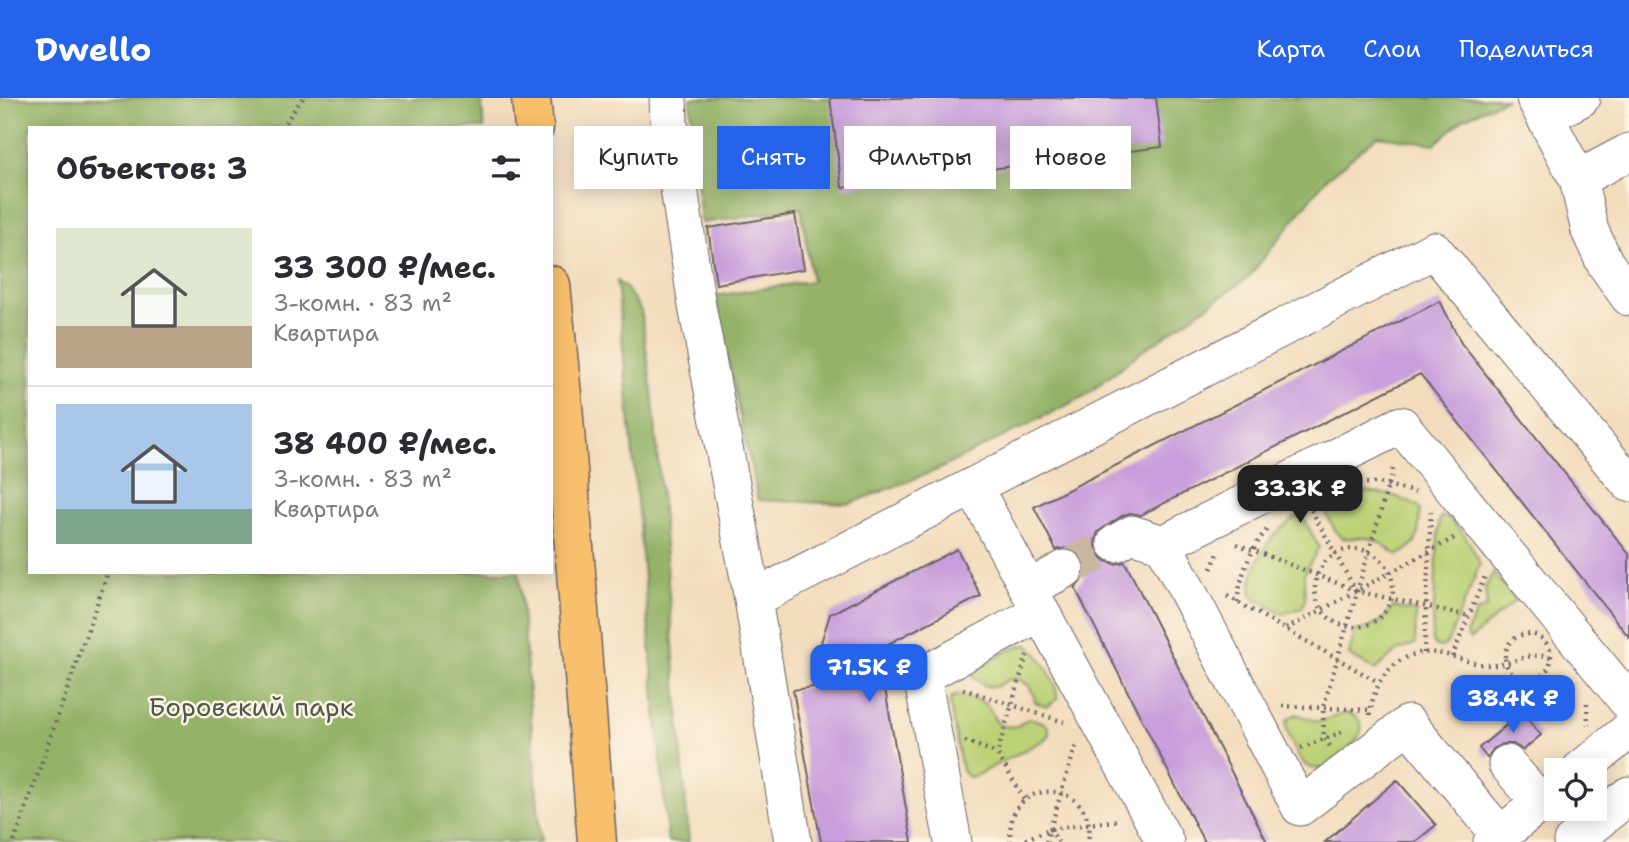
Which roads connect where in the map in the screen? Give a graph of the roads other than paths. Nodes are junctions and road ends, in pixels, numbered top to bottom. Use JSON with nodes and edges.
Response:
{"nodes":[{"id":1,"x":531,"y":98,"type":"edge"},
{"id":2,"x":668,"y":98,"type":"edge"},
{"id":3,"x":1581,"y":98,"type":"edge"},
{"id":4,"x":1540,"y":107,"type":"edge"},
{"id":5,"x":534,"y":126,"type":"edge"},
{"id":6,"x":1629,"y":152,"type":"edge"},
{"id":7,"x":1578,"y":179,"type":"junction"},
{"id":8,"x":1629,"y":297,"type":"edge"},
{"id":9,"x":553,"y":303,"type":"edge"},
{"id":10,"x":1629,"y":483,"type":"edge"},
{"id":11,"x":973,"y":486,"type":"junction"},
{"id":12,"x":1116,"y":543,"type":"tunnel mouth"},
{"id":13,"x":1163,"y":544,"type":"junction"},
{"id":14,"x":1065,"y":569,"type":"tunnel mouth"},
{"id":15,"x":753,"y":599,"type":"junction"},
{"id":16,"x":1035,"y":601,"type":"junction"},
{"id":17,"x":1629,"y":703,"type":"edge"},
{"id":18,"x":1629,"y":730,"type":"edge"},
{"id":19,"x":1595,"y":758,"type":"edge"},
{"id":20,"x":1507,"y":764,"type":"dead end"},
{"id":21,"x":1629,"y":795,"type":"edge"},
{"id":22,"x":1544,"y":796,"type":"edge"},
{"id":23,"x":1607,"y":804,"type":"edge"},
{"id":24,"x":1564,"y":821,"type":"edge"},
{"id":25,"x":1158,"y":829,"type":"edge"},
{"id":26,"x":1496,"y":839,"type":"edge"},
{"id":27,"x":597,"y":842,"type":"edge"},
{"id":28,"x":793,"y":842,"type":"edge"},
{"id":29,"x":953,"y":842,"type":"edge"}],
"edges":[{"from":1,"to":5,"type":"main road"},
{"from":2,"to":15,"type":"lane"},
{"from":3,"to":4,"type":"lane"},
{"from":4,"to":7,"type":"lane"},
{"from":6,"to":7,"type":"lane"},
{"from":7,"to":8,"type":"lane"},
{"from":9,"to":27,"type":"main road"},
{"from":10,"to":11,"type":"lane"},
{"from":11,"to":15,"type":"lane"},
{"from":11,"to":16,"type":"lane"},
{"from":12,"to":13,"type":"lane"},
{"from":13,"to":17,"type":"lane"},
{"from":13,"to":26,"type":"lane"},
{"from":14,"to":16,"type":"lane"},
{"from":15,"to":28,"type":"lane"},
{"from":16,"to":25,"type":"lane"},
{"from":16,"to":29,"type":"lane"},
{"from":18,"to":19,"type":"lane"},
{"from":20,"to":22,"type":"lane"},
{"from":21,"to":23,"type":"lane"},
{"from":24,"to":26,"type":"lane"}]}
